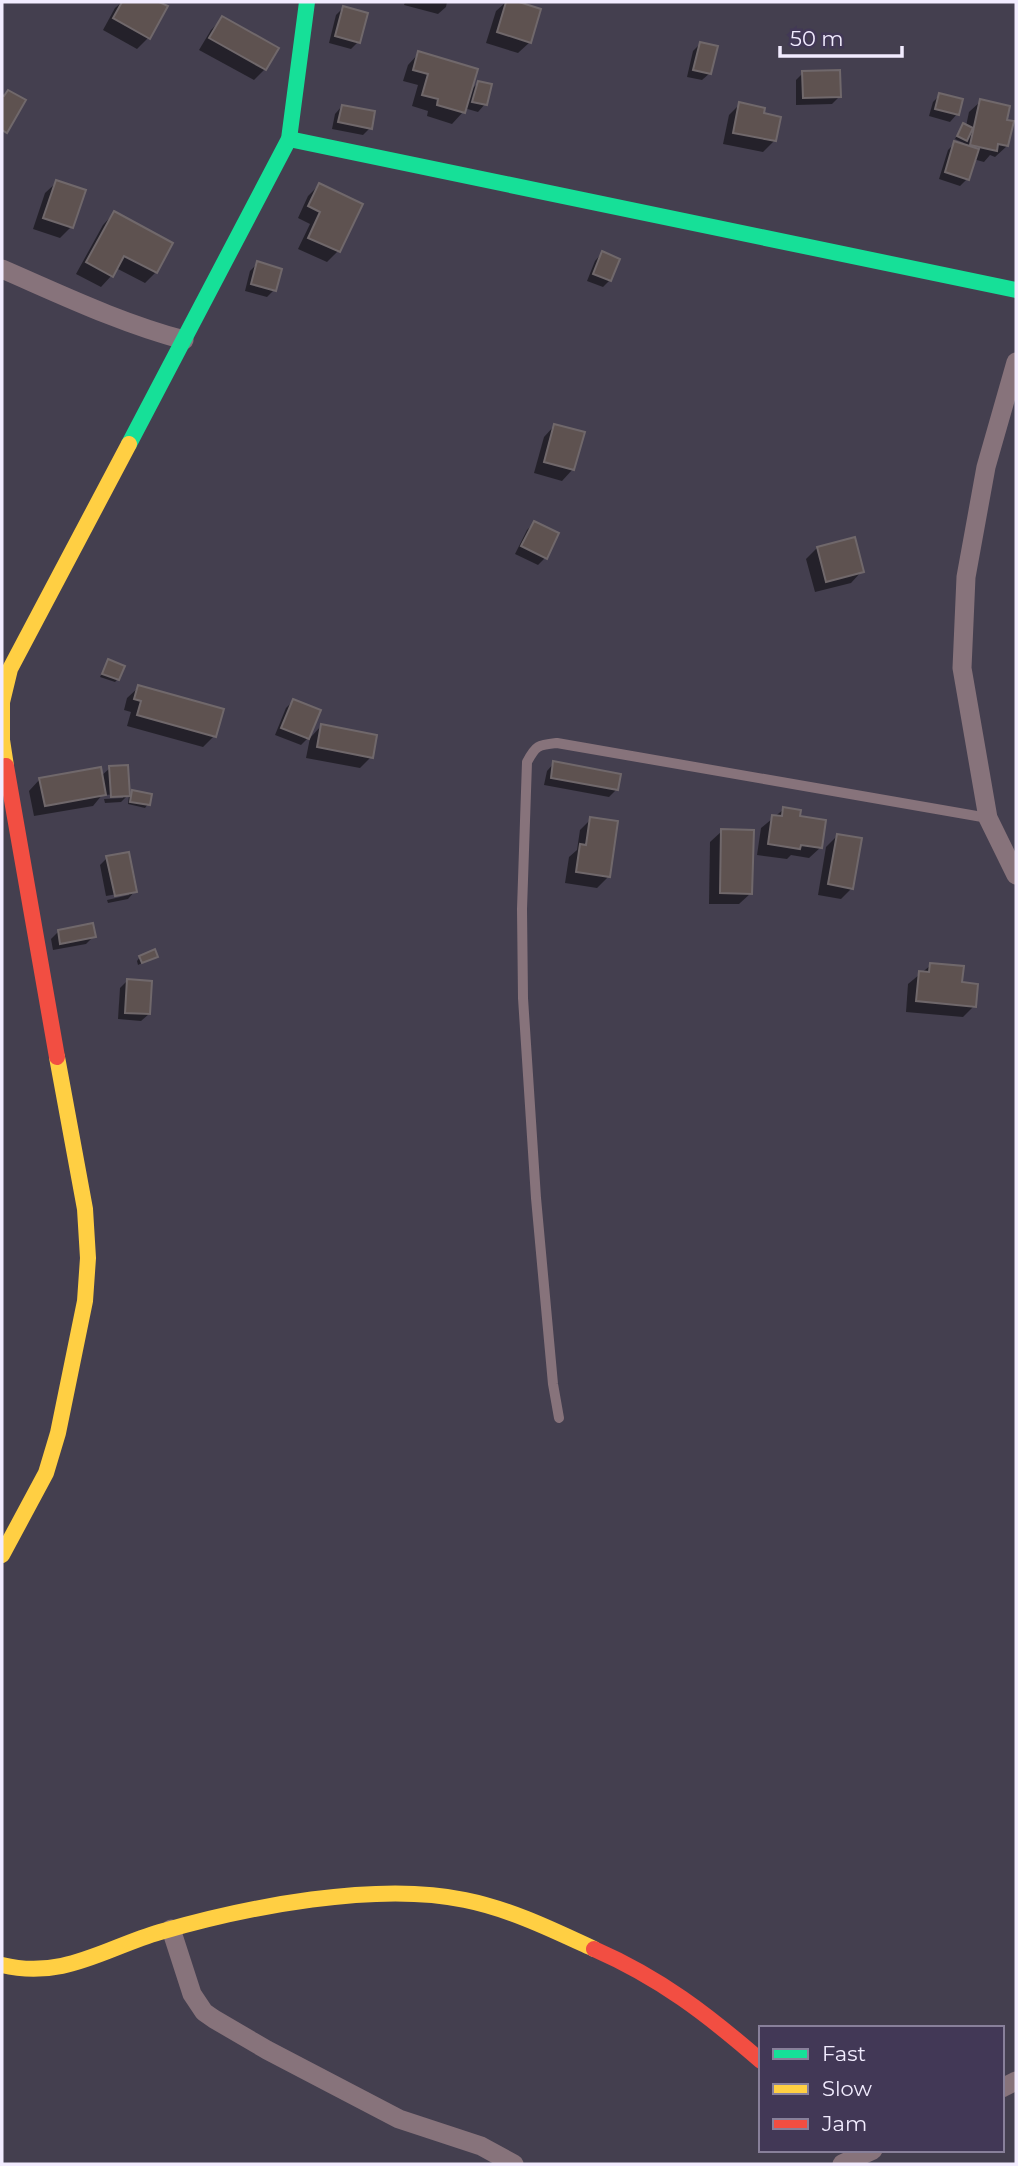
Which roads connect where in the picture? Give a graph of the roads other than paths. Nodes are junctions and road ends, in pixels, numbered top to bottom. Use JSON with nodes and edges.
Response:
{"nodes":[{"id":1,"x":307,"y":2,"type":"edge"},
{"id":2,"x":289,"y":139,"type":"junction"},
{"id":3,"x":2,"y":269,"type":"edge"},
{"id":4,"x":1016,"y":290,"type":"edge"},
{"id":5,"x":184,"y":340,"type":"junction"},
{"id":6,"x":1016,"y":362,"type":"edge"},
{"id":7,"x":988,"y":818,"type":"junction"},
{"id":8,"x":1016,"y":875,"type":"edge"},
{"id":9,"x":559,"y":1418,"type":"dead end"},
{"id":10,"x":2,"y":1555,"type":"edge"},
{"id":11,"x":171,"y":1929,"type":"junction"},
{"id":12,"x":2,"y":1965,"type":"edge"},
{"id":13,"x":759,"y":2059,"type":"edge"},
{"id":14,"x":869,"y":2152,"type":"edge"},
{"id":15,"x":514,"y":2164,"type":"edge"},
{"id":16,"x":842,"y":2164,"type":"edge"}],
"edges":[{"from":1,"to":2,"type":"street"},
{"from":2,"to":4,"type":"street"},
{"from":2,"to":5,"type":"street"},
{"from":3,"to":5,"type":"street"},
{"from":5,"to":10,"type":"street"},
{"from":6,"to":7,"type":"street"},
{"from":7,"to":8,"type":"street"},
{"from":7,"to":9,"type":"lane"},
{"from":11,"to":12,"type":"street"},
{"from":11,"to":13,"type":"street"},
{"from":11,"to":15,"type":"street"},
{"from":14,"to":16,"type":"street"}]}
